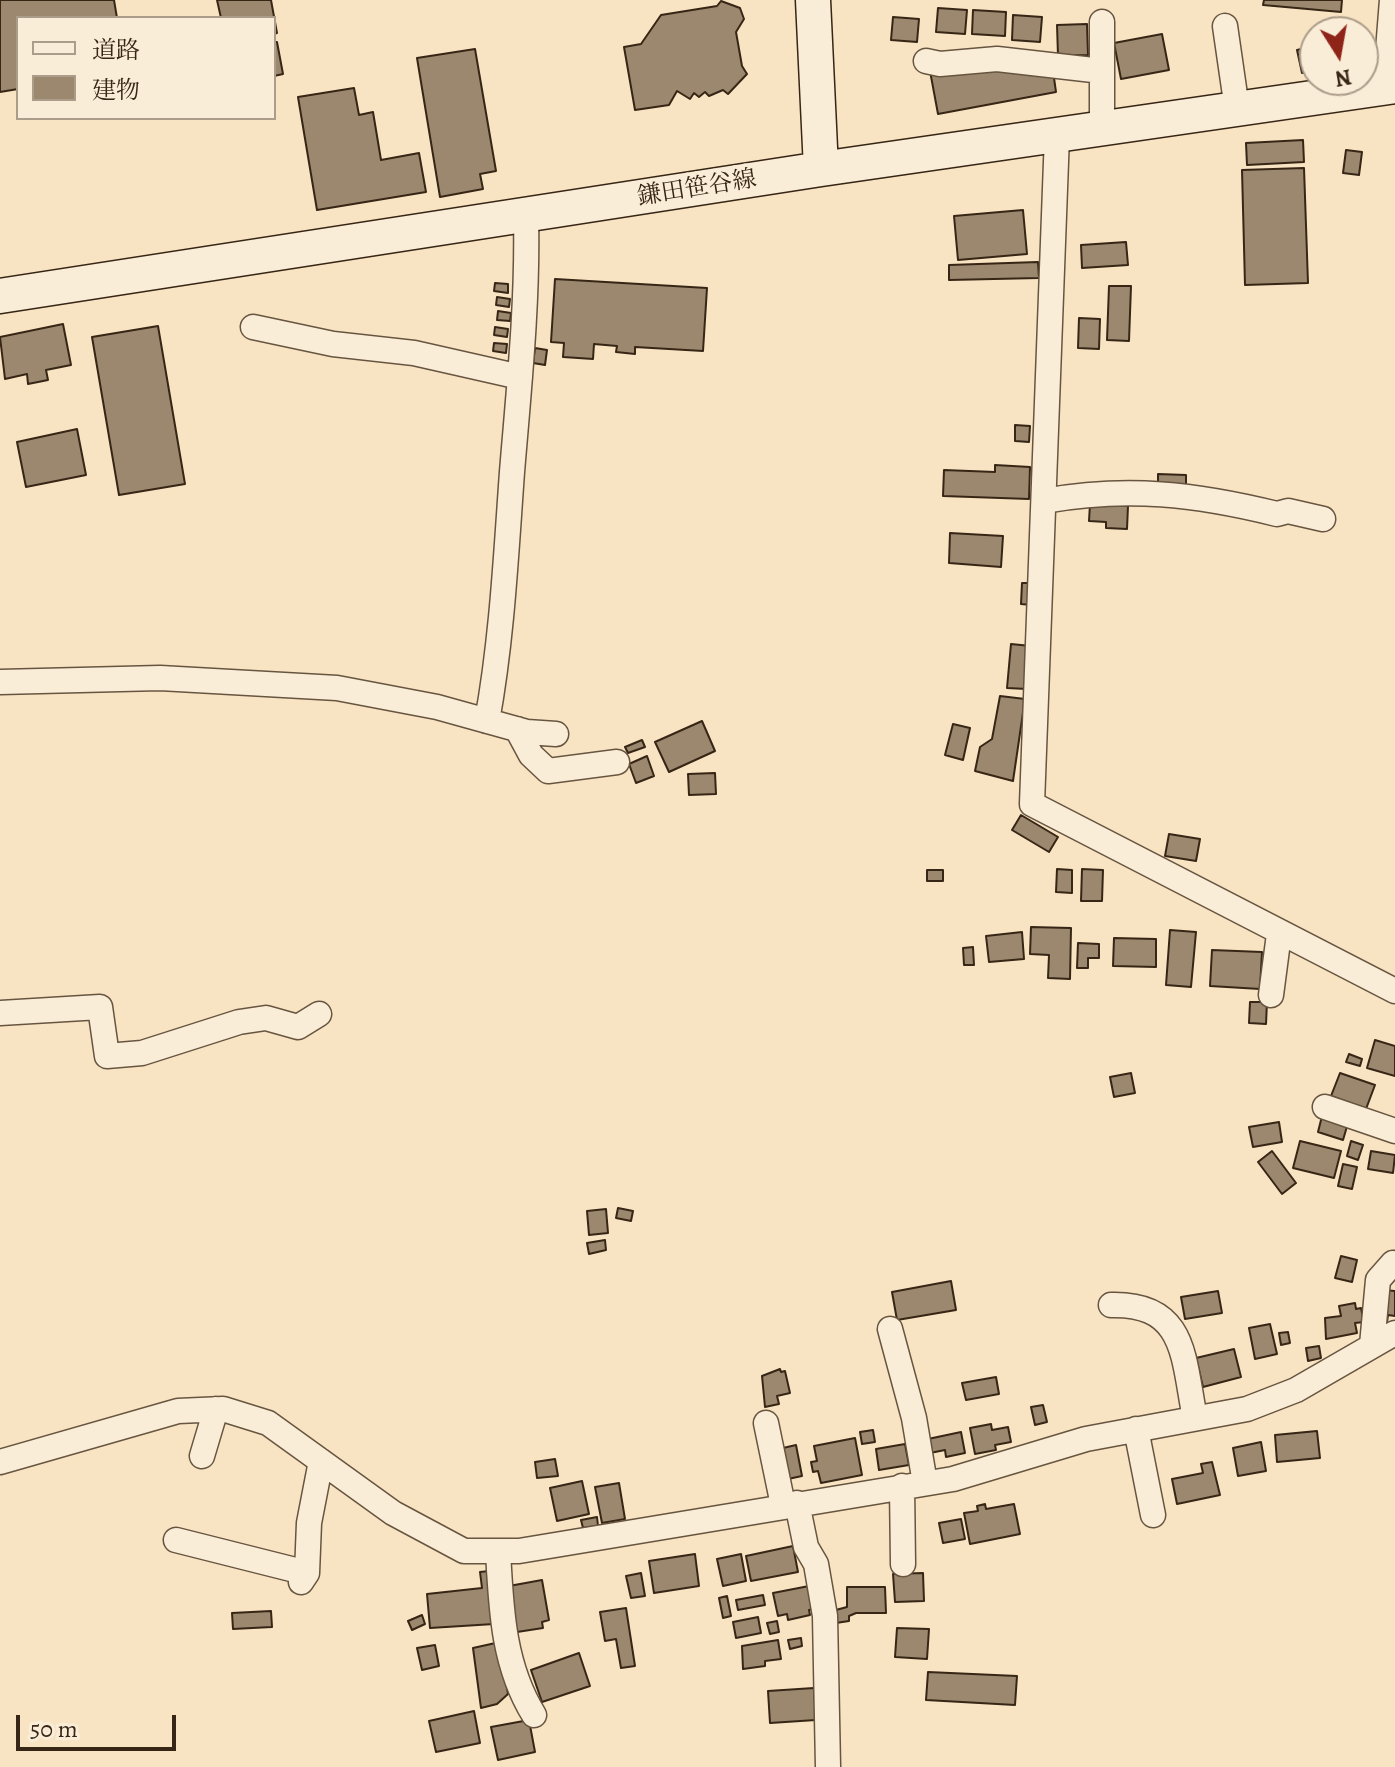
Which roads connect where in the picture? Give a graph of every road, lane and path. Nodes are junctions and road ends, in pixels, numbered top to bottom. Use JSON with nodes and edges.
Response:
{"nodes":[{"id":1,"x":813,"y":0,"type":"edge"},
{"id":2,"x":1392,"y":0,"type":"edge"},
{"id":3,"x":1102,"y":22,"type":"dead end"},
{"id":4,"x":1225,"y":26,"type":"dead end"},
{"id":5,"x":926,"y":61,"type":"dead end"},
{"id":6,"x":1102,"y":71,"type":"junction"},
{"id":7,"x":1390,"y":87,"type":"edge"},
{"id":8,"x":1237,"y":109,"type":"junction"},
{"id":9,"x":1102,"y":128,"type":"junction"},
{"id":10,"x":1057,"y":135,"type":"junction"},
{"id":11,"x":821,"y":169,"type":"junction"},
{"id":12,"x":526,"y":217,"type":"junction"},
{"id":13,"x":0,"y":296,"type":"edge"},
{"id":14,"x":253,"y":327,"type":"dead end"},
{"id":15,"x":520,"y":377,"type":"junction"},
{"id":16,"x":1044,"y":501,"type":"junction"},
{"id":17,"x":1323,"y":519,"type":"dead end"},
{"id":18,"x":0,"y":682,"type":"edge"},
{"id":19,"x":487,"y":721,"type":"junction"},
{"id":20,"x":517,"y":729,"type":"junction"},
{"id":21,"x":556,"y":734,"type":"dead end"},
{"id":22,"x":617,"y":762,"type":"dead end"},
{"id":23,"x":1279,"y":934,"type":"junction"},
{"id":24,"x":1395,"y":991,"type":"edge"},
{"id":25,"x":1271,"y":995,"type":"dead end"},
{"id":26,"x":0,"y":1013,"type":"edge"},
{"id":27,"x":319,"y":1014,"type":"dead end"},
{"id":28,"x":1325,"y":1107,"type":"dead end"},
{"id":29,"x":1395,"y":1131,"type":"edge"},
{"id":30,"x":1394,"y":1259,"type":"edge"},
{"id":31,"x":1111,"y":1305,"type":"dead end"},
{"id":32,"x":890,"y":1329,"type":"dead end"},
{"id":33,"x":1395,"y":1333,"type":"edge"},
{"id":34,"x":1372,"y":1345,"type":"junction"},
{"id":35,"x":216,"y":1409,"type":"junction"},
{"id":36,"x":1195,"y":1418,"type":"junction"},
{"id":37,"x":766,"y":1423,"type":"dead end"},
{"id":38,"x":1136,"y":1429,"type":"junction"},
{"id":39,"x":202,"y":1456,"type":"dead end"},
{"id":40,"x":321,"y":1461,"type":"junction"},
{"id":41,"x":0,"y":1462,"type":"edge"},
{"id":42,"x":913,"y":1485,"type":"junction"},
{"id":43,"x":790,"y":1504,"type":"junction"},
{"id":44,"x":1153,"y":1515,"type":"dead end"},
{"id":45,"x":176,"y":1540,"type":"dead end"},
{"id":46,"x":498,"y":1551,"type":"junction"},
{"id":47,"x":903,"y":1564,"type":"dead end"},
{"id":48,"x":534,"y":1715,"type":"dead end"},
{"id":49,"x":828,"y":1767,"type":"edge"}],
"edges":[{"from":1,"to":11,"type":"street"},
{"from":2,"to":7,"type":"street"},
{"from":3,"to":6,"type":"street"},
{"from":4,"to":8,"type":"street"},
{"from":5,"to":6,"type":"street"},
{"from":6,"to":9,"type":"street"},
{"from":7,"to":8,"type":"street","name":"鎌田笹谷線"},
{"from":8,"to":9,"type":"street","name":"鎌田笹谷線"},
{"from":9,"to":10,"type":"street","name":"鎌田笹谷線"},
{"from":10,"to":11,"type":"street","name":"鎌田笹谷線"},
{"from":10,"to":16,"type":"street"},
{"from":11,"to":12,"type":"street","name":"鎌田笹谷線"},
{"from":12,"to":13,"type":"street","name":"鎌田笹谷線"},
{"from":12,"to":15,"type":"street"},
{"from":14,"to":15,"type":"street"},
{"from":15,"to":19,"type":"street"},
{"from":16,"to":17,"type":"street"},
{"from":16,"to":23,"type":"street"},
{"from":18,"to":19,"type":"street"},
{"from":19,"to":20,"type":"street"},
{"from":20,"to":21,"type":"street"},
{"from":20,"to":22,"type":"street"},
{"from":23,"to":24,"type":"street"},
{"from":23,"to":25,"type":"street"},
{"from":26,"to":27,"type":"street"},
{"from":28,"to":29,"type":"street"},
{"from":30,"to":34,"type":"street"},
{"from":31,"to":36,"type":"street"},
{"from":32,"to":42,"type":"street"},
{"from":33,"to":34,"type":"street"},
{"from":34,"to":36,"type":"street"},
{"from":35,"to":39,"type":"street"},
{"from":35,"to":40,"type":"street"},
{"from":35,"to":41,"type":"street"},
{"from":36,"to":38,"type":"street"},
{"from":37,"to":43,"type":"street"},
{"from":38,"to":42,"type":"street"},
{"from":38,"to":44,"type":"street"},
{"from":40,"to":45,"type":"street"},
{"from":40,"to":46,"type":"street"},
{"from":42,"to":43,"type":"street"},
{"from":42,"to":47,"type":"street"},
{"from":43,"to":46,"type":"street"},
{"from":43,"to":49,"type":"street"},
{"from":46,"to":48,"type":"street"}]}
